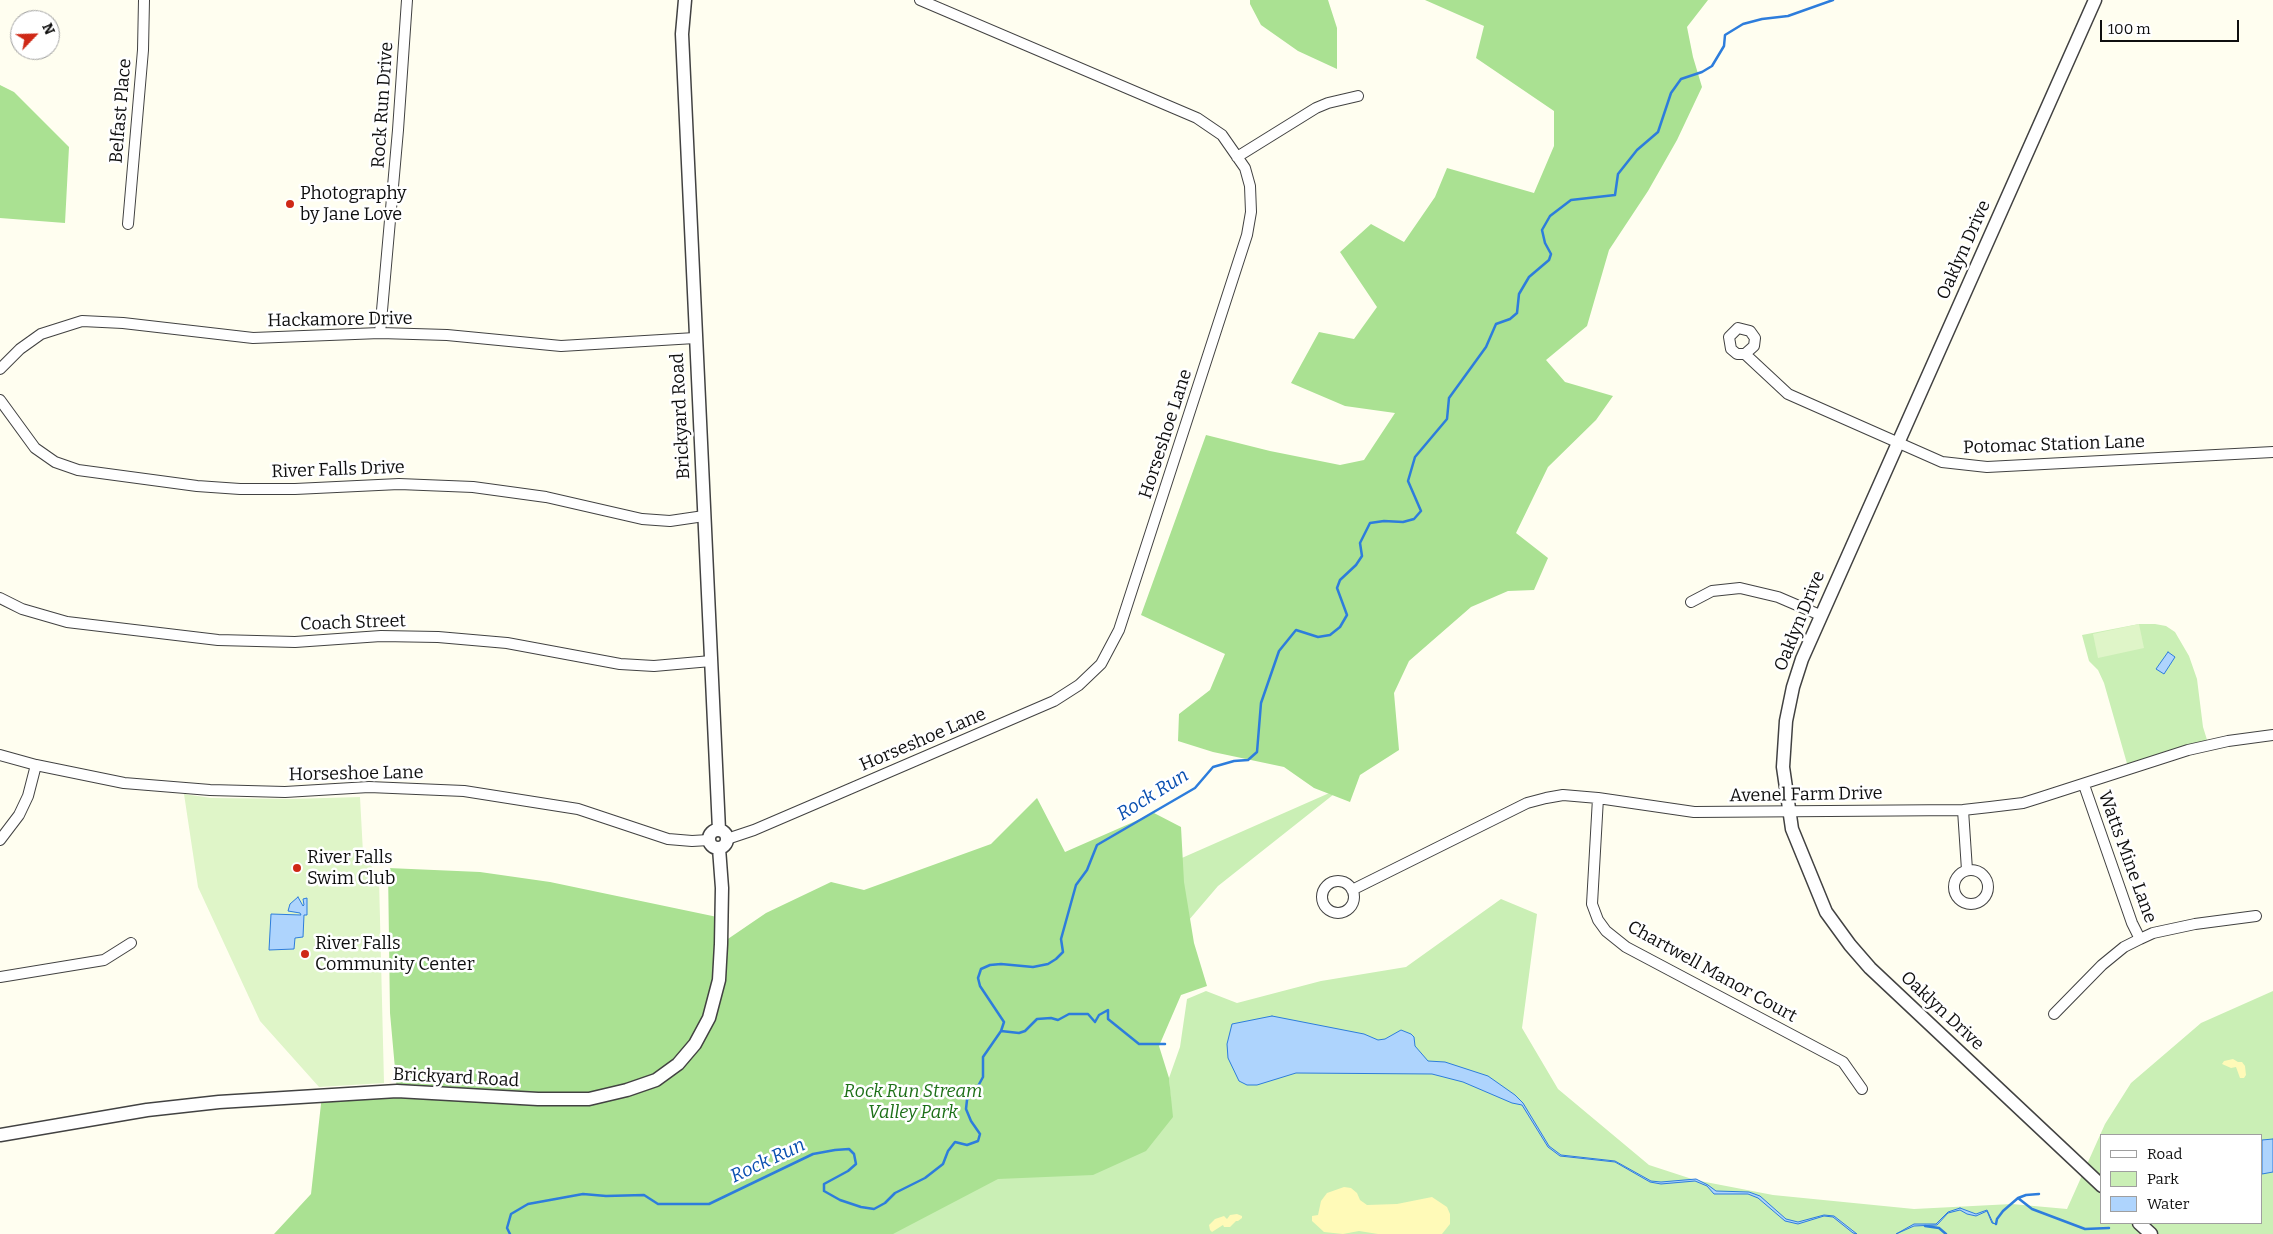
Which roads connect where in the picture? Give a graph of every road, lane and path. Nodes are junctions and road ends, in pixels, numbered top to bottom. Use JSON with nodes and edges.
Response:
{"nodes":[{"id":1,"x":144,"y":0,"type":"edge"},
{"id":2,"x":407,"y":0,"type":"edge"},
{"id":3,"x":685,"y":0,"type":"edge"},
{"id":4,"x":920,"y":0,"type":"edge"},
{"id":5,"x":2095,"y":0,"type":"edge"},
{"id":6,"x":1358,"y":96,"type":"dead end"},
{"id":7,"x":1237,"y":157,"type":"junction"},
{"id":8,"x":128,"y":224,"type":"dead end"},
{"id":9,"x":380,"y":332,"type":"junction"},
{"id":10,"x":695,"y":338,"type":"junction"},
{"id":11,"x":1746,"y":354,"type":"dead end"},
{"id":12,"x":0,"y":369,"type":"edge"},
{"id":13,"x":0,"y":400,"type":"edge"},
{"id":14,"x":1897,"y":443,"type":"junction"},
{"id":15,"x":2273,"y":452,"type":"edge"},
{"id":16,"x":704,"y":516,"type":"junction"},
{"id":17,"x":0,"y":598,"type":"edge"},
{"id":18,"x":1691,"y":602,"type":"dead end"},
{"id":19,"x":1820,"y":615,"type":"junction"},
{"id":20,"x":710,"y":661,"type":"junction"},
{"id":21,"x":2273,"y":735,"type":"edge"},
{"id":22,"x":0,"y":755,"type":"edge"},
{"id":23,"x":36,"y":765,"type":"junction"},
{"id":24,"x":2084,"y":785,"type":"junction"},
{"id":25,"x":1598,"y":798,"type":"junction"},
{"id":26,"x":1963,"y":810,"type":"junction"},
{"id":27,"x":1788,"y":811,"type":"junction"},
{"id":28,"x":719,"y":839,"type":"junction"},
{"id":29,"x":0,"y":840,"type":"edge"},
{"id":30,"x":1967,"y":870,"type":"dead end"},
{"id":31,"x":1352,"y":890,"type":"dead end"},
{"id":32,"x":2256,"y":916,"type":"dead end"},
{"id":33,"x":2140,"y":939,"type":"junction"},
{"id":34,"x":131,"y":943,"type":"dead end"},
{"id":35,"x":0,"y":977,"type":"edge"},
{"id":36,"x":2054,"y":1014,"type":"dead end"},
{"id":37,"x":1862,"y":1089,"type":"dead end"},
{"id":38,"x":0,"y":1135,"type":"edge"},
{"id":39,"x":2100,"y":1184,"type":"edge"},
{"id":40,"x":2140,"y":1224,"type":"edge"},
{"id":41,"x":2151,"y":1234,"type":"edge"}],
"edges":[{"from":1,"to":8,"type":"street","name":"Belfast Place"},
{"from":2,"to":9,"type":"street","name":"Rock Run Drive"},
{"from":3,"to":10,"type":"street","name":"Brickyard Road"},
{"from":4,"to":7,"type":"street","name":"Horseshoe Lane"},
{"from":5,"to":14,"type":"street","name":"Oaklyn Drive"},
{"from":6,"to":7,"type":"street"},
{"from":7,"to":28,"type":"street","name":"Horseshoe Lane"},
{"from":9,"to":10,"type":"street","name":"Hackamore Drive"},
{"from":9,"to":12,"type":"street","name":"Hackamore Drive"},
{"from":10,"to":16,"type":"street","name":"Brickyard Road"},
{"from":11,"to":14,"type":"street","name":"Potomac Station Lane"},
{"from":13,"to":16,"type":"street","name":"River Falls Drive"},
{"from":14,"to":15,"type":"street","name":"Potomac Station Lane"},
{"from":14,"to":19,"type":"street","name":"Oaklyn Drive"},
{"from":16,"to":20,"type":"street","name":"Brickyard Road"},
{"from":17,"to":20,"type":"street","name":"Coach Street"},
{"from":18,"to":19,"type":"street"},
{"from":19,"to":27,"type":"street","name":"Oaklyn Drive"},
{"from":20,"to":28,"type":"street","name":"Brickyard Road"},
{"from":21,"to":24,"type":"street","name":"Avenel Farm Drive"},
{"from":22,"to":23,"type":"street","name":"Horseshoe Lane"},
{"from":23,"to":28,"type":"street","name":"Horseshoe Lane"},
{"from":23,"to":29,"type":"street"},
{"from":24,"to":26,"type":"street","name":"Avenel Farm Drive"},
{"from":24,"to":33,"type":"street","name":"Watts Mine Lane"},
{"from":25,"to":27,"type":"street","name":"Avenel Farm Drive"},
{"from":25,"to":31,"type":"street","name":"Avenel Farm Drive"},
{"from":25,"to":37,"type":"street","name":"Chartwell Manor Court"},
{"from":26,"to":27,"type":"street","name":"Avenel Farm Drive"},
{"from":26,"to":30,"type":"street"},
{"from":27,"to":39,"type":"street","name":"Oaklyn Drive"},
{"from":28,"to":38,"type":"street","name":"Brickyard Road"},
{"from":32,"to":33,"type":"street"},
{"from":33,"to":36,"type":"street"},
{"from":34,"to":35,"type":"street"},
{"from":40,"to":41,"type":"street"}]}
